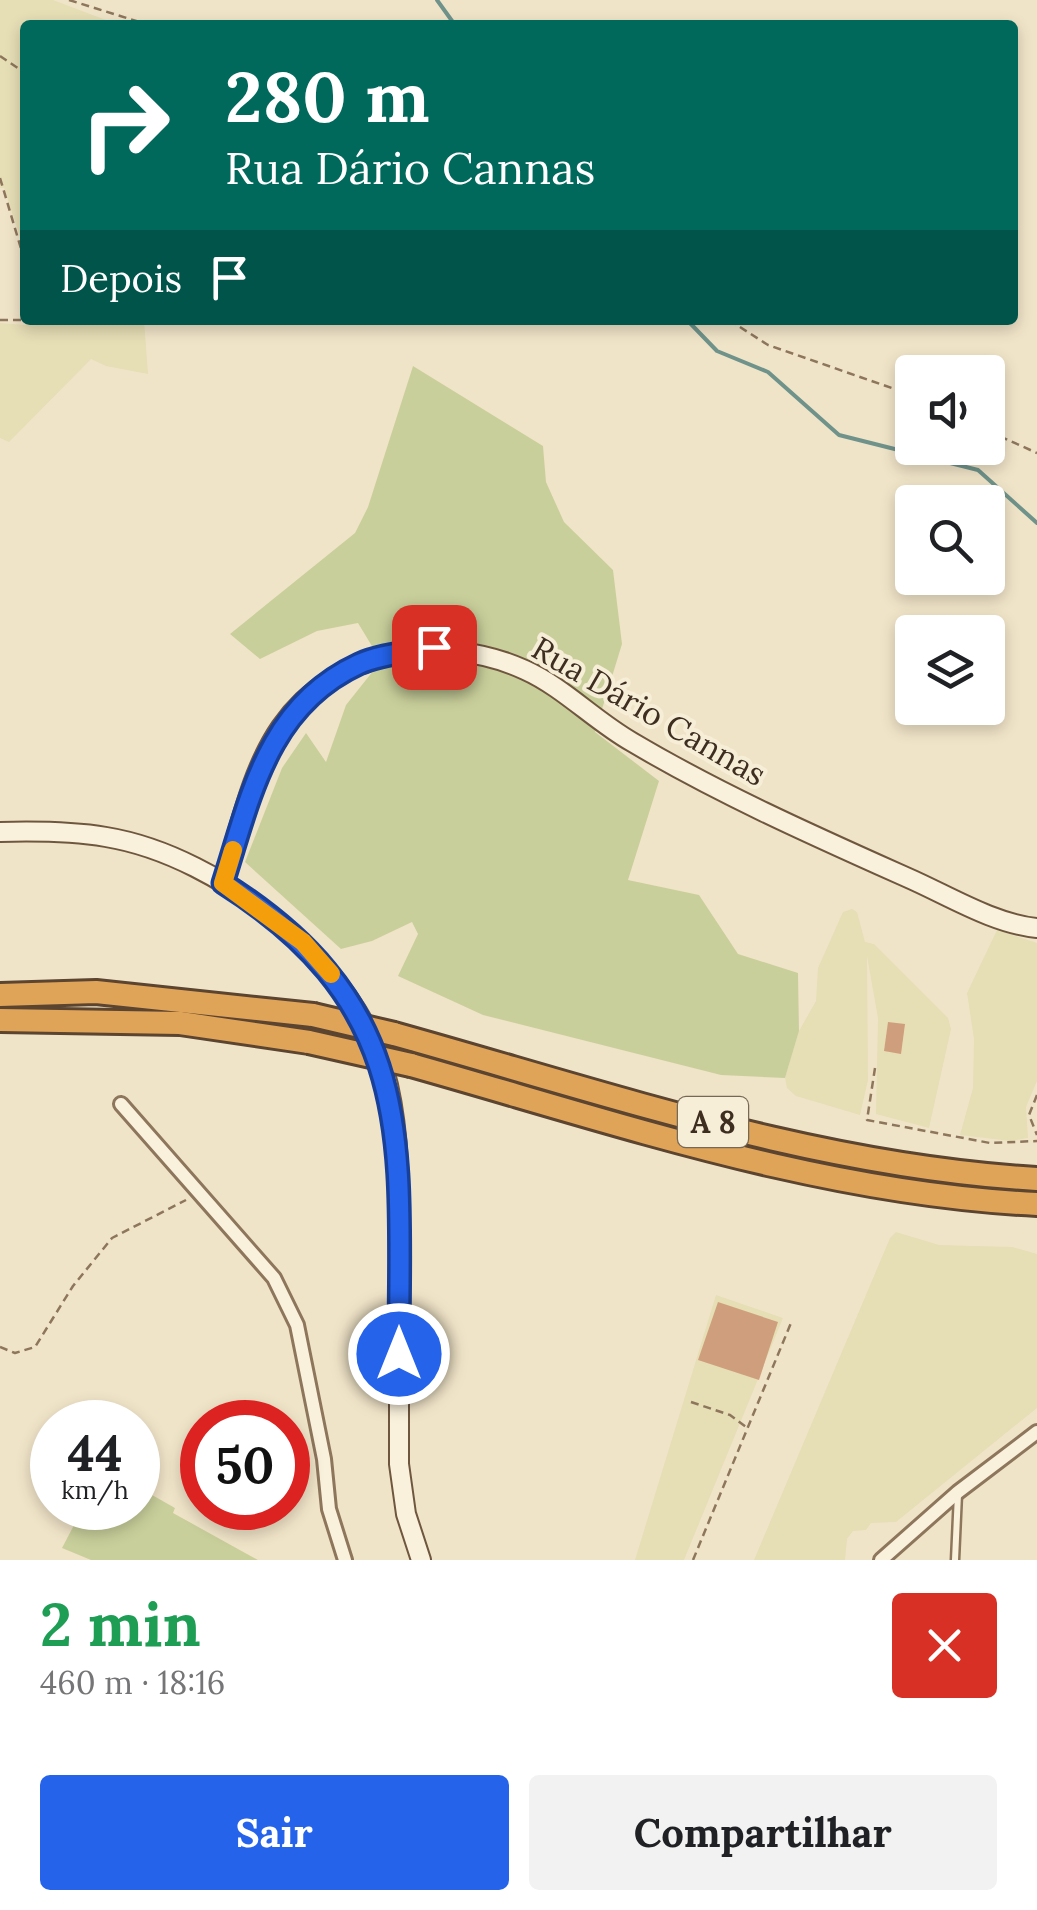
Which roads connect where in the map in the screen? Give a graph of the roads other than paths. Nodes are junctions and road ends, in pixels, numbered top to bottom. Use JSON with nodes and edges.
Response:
{"nodes":[{"id":1,"x":0,"y":832,"type":"edge"},
{"id":2,"x":223,"y":883,"type":"junction"},
{"id":3,"x":1037,"y":928,"type":"edge"},
{"id":4,"x":0,"y":995,"type":"edge"},
{"id":5,"x":0,"y":1020,"type":"edge"},
{"id":6,"x":120,"y":1104,"type":"dead end"},
{"id":7,"x":1037,"y":1179,"type":"edge"},
{"id":8,"x":1037,"y":1204,"type":"edge"},
{"id":9,"x":1037,"y":1432,"type":"edge"},
{"id":10,"x":958,"y":1492,"type":"junction"},
{"id":11,"x":346,"y":1560,"type":"edge"},
{"id":12,"x":420,"y":1560,"type":"edge"},
{"id":13,"x":881,"y":1560,"type":"edge"},
{"id":14,"x":955,"y":1560,"type":"edge"}],
"edges":[{"from":1,"to":2,"type":"street"},
{"from":2,"to":3,"type":"street","name":"Rua Dário Cannas"},
{"from":2,"to":12,"type":"street"},
{"from":4,"to":7,"type":"highway","number":"A 8","bridge":true},
{"from":5,"to":8,"type":"highway","number":"A 8","bridge":true},
{"from":6,"to":11,"type":"street"},
{"from":9,"to":10,"type":"street"},
{"from":10,"to":13,"type":"street"},
{"from":10,"to":14,"type":"lane"}]}
